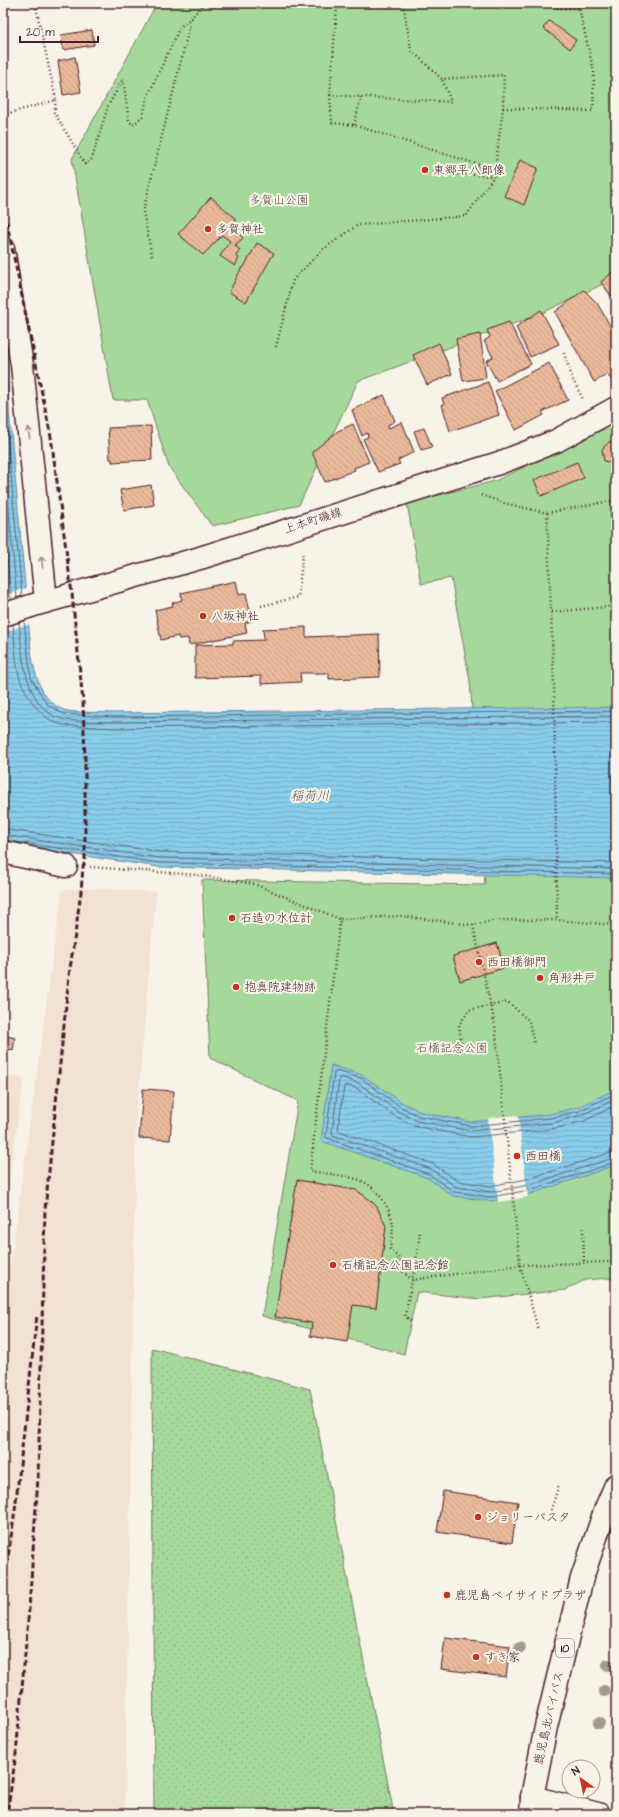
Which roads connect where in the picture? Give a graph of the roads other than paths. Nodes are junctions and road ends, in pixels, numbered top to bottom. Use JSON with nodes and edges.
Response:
{"nodes":[{"id":1,"x":3,"y":248,"type":"edge"},
{"id":2,"x":616,"y":408,"type":"edge"},
{"id":3,"x":40,"y":603,"type":"junction"},
{"id":4,"x":3,"y":615,"type":"edge"},
{"id":5,"x":3,"y":852,"type":"edge"},
{"id":6,"x":66,"y":866,"type":"road end"},
{"id":7,"x":616,"y":1486,"type":"edge"},
{"id":8,"x":531,"y":1806,"type":"edge"},
{"id":9,"x":598,"y":1814,"type":"edge"}],
"edges":[{"from":3,"to":1,"type":"main road","one_way":true},
{"from":2,"to":3,"type":"main road","name":"上本町磯線"},
{"from":3,"to":4,"type":"main road","name":"上本町磯線"},
{"from":5,"to":6,"type":"main road"},
{"from":7,"to":8,"type":"main road","name":"鹿児島北バイパス","number":"10"},
{"from":8,"to":9,"type":"main road"}]}
